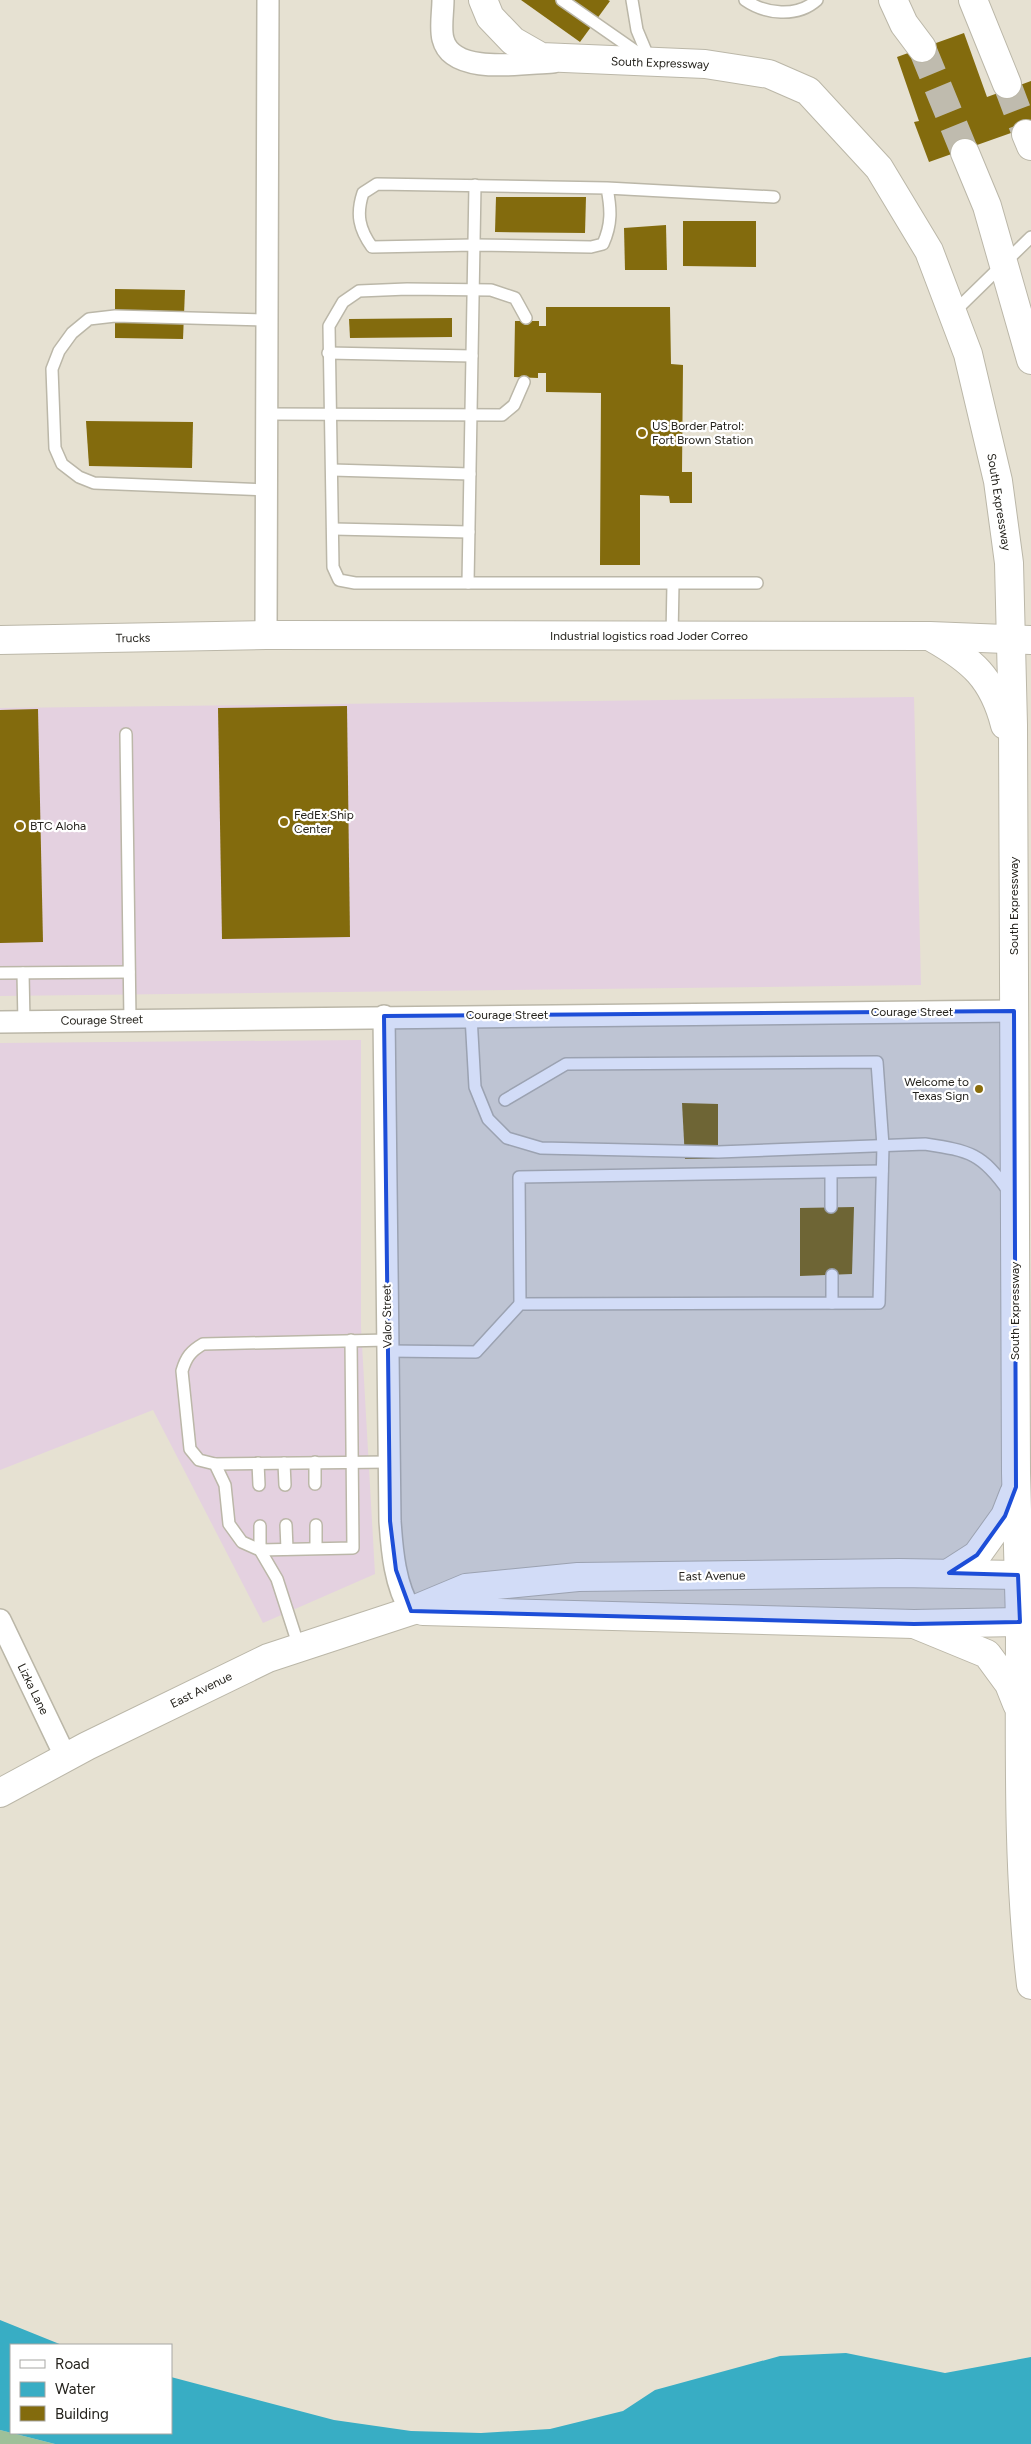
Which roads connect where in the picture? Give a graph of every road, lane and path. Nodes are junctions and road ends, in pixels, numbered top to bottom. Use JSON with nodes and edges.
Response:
{"nodes":[{"id":1,"x":268,"y":0,"type":"edge"},
{"id":2,"x":443,"y":0,"type":"edge"},
{"id":3,"x":483,"y":0,"type":"edge"},
{"id":4,"x":562,"y":0,"type":"edge"},
{"id":5,"x":632,"y":0,"type":"edge"},
{"id":6,"x":745,"y":0,"type":"edge"},
{"id":7,"x":817,"y":0,"type":"edge"},
{"id":8,"x":893,"y":0,"type":"edge"},
{"id":9,"x":904,"y":0,"type":"edge"},
{"id":10,"x":908,"y":0,"type":"edge"},
{"id":11,"x":914,"y":0,"type":"edge"},
{"id":12,"x":973,"y":0,"type":"edge"},
{"id":13,"x":922,"y":48,"type":"junction"},
{"id":14,"x":602,"y":61,"type":"junction"},
{"id":15,"x":650,"y":62,"type":"junction"},
{"id":16,"x":1007,"y":84,"type":"tunnel mouth"},
{"id":17,"x":965,"y":153,"type":"tunnel mouth"},
{"id":18,"x":475,"y":185,"type":"junction"},
{"id":19,"x":607,"y":188,"type":"junction"},
{"id":20,"x":774,"y":197,"type":"dead end"},
{"id":21,"x":1031,"y":237,"type":"edge"},
{"id":22,"x":474,"y":245,"type":"junction"},
{"id":23,"x":1002,"y":265,"type":"junction"},
{"id":24,"x":472,"y":290,"type":"junction"},
{"id":25,"x":952,"y":314,"type":"junction"},
{"id":26,"x":526,"y":318,"type":"dead end"},
{"id":27,"x":267,"y":320,"type":"junction"},
{"id":28,"x":328,"y":353,"type":"junction"},
{"id":29,"x":472,"y":356,"type":"junction"},
{"id":30,"x":1031,"y":360,"type":"edge"},
{"id":31,"x":524,"y":382,"type":"dead end"},
{"id":32,"x":266,"y":414,"type":"junction"},
{"id":33,"x":331,"y":414,"type":"junction"},
{"id":34,"x":472,"y":414,"type":"junction"},
{"id":35,"x":332,"y":470,"type":"junction"},
{"id":36,"x":470,"y":474,"type":"junction"},
{"id":37,"x":266,"y":490,"type":"junction"},
{"id":38,"x":333,"y":529,"type":"junction"},
{"id":39,"x":469,"y":532,"type":"junction"},
{"id":40,"x":468,"y":583,"type":"junction"},
{"id":41,"x":757,"y":583,"type":"dead end"},
{"id":42,"x":673,"y":584,"type":"junction"},
{"id":43,"x":266,"y":635,"type":"junction"},
{"id":44,"x":672,"y":636,"type":"junction"},
{"id":45,"x":930,"y":636,"type":"junction"},
{"id":46,"x":1021,"y":639,"type":"edge"},
{"id":47,"x":0,"y":640,"type":"edge"},
{"id":48,"x":126,"y":734,"type":"dead end"},
{"id":49,"x":1013,"y":760,"type":"junction"},
{"id":50,"x":129,"y":972,"type":"junction"},
{"id":51,"x":0,"y":973,"type":"edge"},
{"id":52,"x":23,"y":973,"type":"junction"},
{"id":53,"x":1014,"y":1011,"type":"junction"},
{"id":54,"x":384,"y":1016,"type":"junction"},
{"id":55,"x":471,"y":1016,"type":"junction"},
{"id":56,"x":130,"y":1020,"type":"junction"},
{"id":57,"x":0,"y":1022,"type":"edge"},
{"id":58,"x":24,"y":1022,"type":"junction"},
{"id":59,"x":505,"y":1100,"type":"dead end"},
{"id":60,"x":883,"y":1146,"type":"junction"},
{"id":61,"x":882,"y":1172,"type":"junction"},
{"id":62,"x":832,"y":1173,"type":"junction"},
{"id":63,"x":1015,"y":1200,"type":"junction"},
{"id":64,"x":831,"y":1208,"type":"dead end"},
{"id":65,"x":832,"y":1275,"type":"dead end"},
{"id":66,"x":832,"y":1303,"type":"junction"},
{"id":67,"x":520,"y":1304,"type":"junction"},
{"id":68,"x":351,"y":1340,"type":"junction"},
{"id":69,"x":388,"y":1345,"type":"junction"},
{"id":70,"x":315,"y":1462,"type":"junction"},
{"id":71,"x":352,"y":1462,"type":"junction"},
{"id":72,"x":389,"y":1462,"type":"junction"},
{"id":73,"x":258,"y":1463,"type":"junction"},
{"id":74,"x":284,"y":1463,"type":"junction"},
{"id":75,"x":215,"y":1464,"type":"junction"},
{"id":76,"x":315,"y":1484,"type":"dead end"},
{"id":77,"x":259,"y":1486,"type":"dead end"},
{"id":78,"x":285,"y":1486,"type":"dead end"},
{"id":79,"x":1016,"y":1487,"type":"junction"},
{"id":80,"x":286,"y":1525,"type":"dead end"},
{"id":81,"x":316,"y":1525,"type":"dead end"},
{"id":82,"x":260,"y":1526,"type":"dead end"},
{"id":83,"x":287,"y":1548,"type":"junction"},
{"id":84,"x":316,"y":1548,"type":"junction"},
{"id":85,"x":260,"y":1550,"type":"junction"},
{"id":86,"x":949,"y":1573,"type":"junction"},
{"id":87,"x":1018,"y":1575,"type":"junction"},
{"id":88,"x":411,"y":1611,"type":"junction"},
{"id":89,"x":0,"y":1620,"type":"edge"},
{"id":90,"x":1020,"y":1622,"type":"junction"},
{"id":91,"x":914,"y":1624,"type":"junction"},
{"id":92,"x":299,"y":1647,"type":"junction"},
{"id":93,"x":7,"y":1652,"type":"edge"},
{"id":94,"x":1020,"y":1710,"type":"junction"},
{"id":95,"x":66,"y":1758,"type":"junction"},
{"id":96,"x":0,"y":1793,"type":"edge"},
{"id":97,"x":1031,"y":1984,"type":"edge"}],
"edges":[{"from":1,"to":27,"type":"street"},
{"from":2,"to":14,"type":"street","name":"South Expressway"},
{"from":3,"to":14,"type":"main road","name":"South Expressway"},
{"from":4,"to":15,"type":"lane"},
{"from":5,"to":15,"type":"lane"},
{"from":6,"to":7,"type":"lane"},
{"from":8,"to":13,"type":"main road"},
{"from":9,"to":13,"type":"main road"},
{"from":10,"to":13,"type":"main road"},
{"from":11,"to":13,"type":"main road"},
{"from":12,"to":16,"type":"main road"},
{"from":14,"to":15,"type":"main road","name":"South Expressway"},
{"from":15,"to":25,"type":"main road","name":"South Expressway"},
{"from":17,"to":23,"type":"main road"},
{"from":18,"to":19,"type":"lane"},
{"from":18,"to":22,"type":"lane"},
{"from":18,"to":22,"type":"lane"},
{"from":19,"to":20,"type":"lane"},
{"from":19,"to":22,"type":"lane"},
{"from":21,"to":23,"type":"lane"},
{"from":22,"to":24,"type":"lane"},
{"from":23,"to":25,"type":"lane"},
{"from":23,"to":30,"type":"main road"},
{"from":24,"to":26,"type":"lane"},
{"from":24,"to":28,"type":"lane"},
{"from":24,"to":29,"type":"lane"},
{"from":25,"to":46,"type":"main road","name":"South Expressway"},
{"from":27,"to":32,"type":"street"},
{"from":27,"to":37,"type":"lane"},
{"from":28,"to":29,"type":"lane"},
{"from":28,"to":33,"type":"lane"},
{"from":29,"to":34,"type":"lane"},
{"from":31,"to":34,"type":"lane"},
{"from":32,"to":33,"type":"lane"},
{"from":32,"to":37,"type":"street"},
{"from":33,"to":34,"type":"lane"},
{"from":33,"to":35,"type":"lane"},
{"from":34,"to":36,"type":"lane"},
{"from":35,"to":36,"type":"lane"},
{"from":35,"to":38,"type":"lane"},
{"from":36,"to":39,"type":"lane"},
{"from":37,"to":43,"type":"street"},
{"from":38,"to":39,"type":"lane"},
{"from":38,"to":40,"type":"lane"},
{"from":39,"to":40,"type":"lane"},
{"from":40,"to":42,"type":"lane"},
{"from":41,"to":42,"type":"lane"},
{"from":42,"to":44,"type":"lane"},
{"from":43,"to":44,"type":"main road","name":"Industrial logistics road Joder Correo"},
{"from":43,"to":47,"type":"main road","name":"Trucks"},
{"from":44,"to":45,"type":"main road","name":"Industrial logistics road Joder Correo"},
{"from":45,"to":46,"type":"main road","name":"Industrial logistics road Joder Correo"},
{"from":45,"to":49,"type":"main road"},
{"from":46,"to":49,"type":"main road","name":"South Expressway"},
{"from":48,"to":50,"type":"lane"},
{"from":49,"to":53,"type":"main road","name":"South Expressway"},
{"from":50,"to":52,"type":"lane"},
{"from":50,"to":56,"type":"lane"},
{"from":51,"to":52,"type":"lane"},
{"from":52,"to":58,"type":"lane"},
{"from":53,"to":55,"type":"street","name":"Courage Street"},
{"from":53,"to":63,"type":"main road","name":"South Expressway"},
{"from":54,"to":55,"type":"street","name":"Courage Street"},
{"from":54,"to":56,"type":"street","name":"Courage Street"},
{"from":54,"to":69,"type":"street","name":"Valor Street"},
{"from":55,"to":60,"type":"lane"},
{"from":56,"to":58,"type":"street","name":"Courage Street"},
{"from":57,"to":58,"type":"street","name":"Courage Street"},
{"from":59,"to":60,"type":"lane"},
{"from":60,"to":61,"type":"lane"},
{"from":60,"to":63,"type":"lane"},
{"from":61,"to":62,"type":"lane"},
{"from":61,"to":66,"type":"lane"},
{"from":62,"to":64,"type":"lane"},
{"from":62,"to":67,"type":"lane"},
{"from":63,"to":79,"type":"main road","name":"South Expressway"},
{"from":65,"to":66,"type":"lane"},
{"from":66,"to":67,"type":"lane"},
{"from":67,"to":69,"type":"lane"},
{"from":68,"to":69,"type":"lane"},
{"from":68,"to":71,"type":"lane"},
{"from":68,"to":75,"type":"lane"},
{"from":69,"to":72,"type":"street","name":"Valor Street"},
{"from":70,"to":71,"type":"lane"},
{"from":70,"to":74,"type":"lane"},
{"from":70,"to":76,"type":"lane"},
{"from":71,"to":72,"type":"lane"},
{"from":71,"to":84,"type":"lane"},
{"from":72,"to":88,"type":"street","name":"Valor Street"},
{"from":73,"to":74,"type":"lane"},
{"from":73,"to":75,"type":"lane"},
{"from":73,"to":77,"type":"lane"},
{"from":74,"to":78,"type":"lane"},
{"from":75,"to":85,"type":"lane"},
{"from":79,"to":86,"type":"main road"},
{"from":79,"to":87,"type":"main road","name":"South Expressway"},
{"from":80,"to":83,"type":"lane"},
{"from":81,"to":84,"type":"lane"},
{"from":82,"to":85,"type":"lane"},
{"from":83,"to":84,"type":"lane"},
{"from":83,"to":85,"type":"lane"},
{"from":85,"to":92,"type":"lane"},
{"from":86,"to":87,"type":"main road","name":"East Avenue"},
{"from":86,"to":88,"type":"main road","name":"East Avenue"},
{"from":87,"to":90,"type":"main road","name":"South Expressway"},
{"from":88,"to":91,"type":"main road","name":"East Avenue"},
{"from":88,"to":92,"type":"main road","name":"East Avenue"},
{"from":89,"to":93,"type":"street","name":"Lizka Lane"},
{"from":90,"to":91,"type":"main road","name":"East Avenue"},
{"from":90,"to":94,"type":"main road","name":"South Expressway"},
{"from":91,"to":94,"type":"main road"},
{"from":92,"to":95,"type":"main road","name":"East Avenue"},
{"from":93,"to":95,"type":"street","name":"Lizka Lane"},
{"from":94,"to":97,"type":"main road","name":"South Expressway"},
{"from":95,"to":96,"type":"main road","name":"East Avenue"}]}
